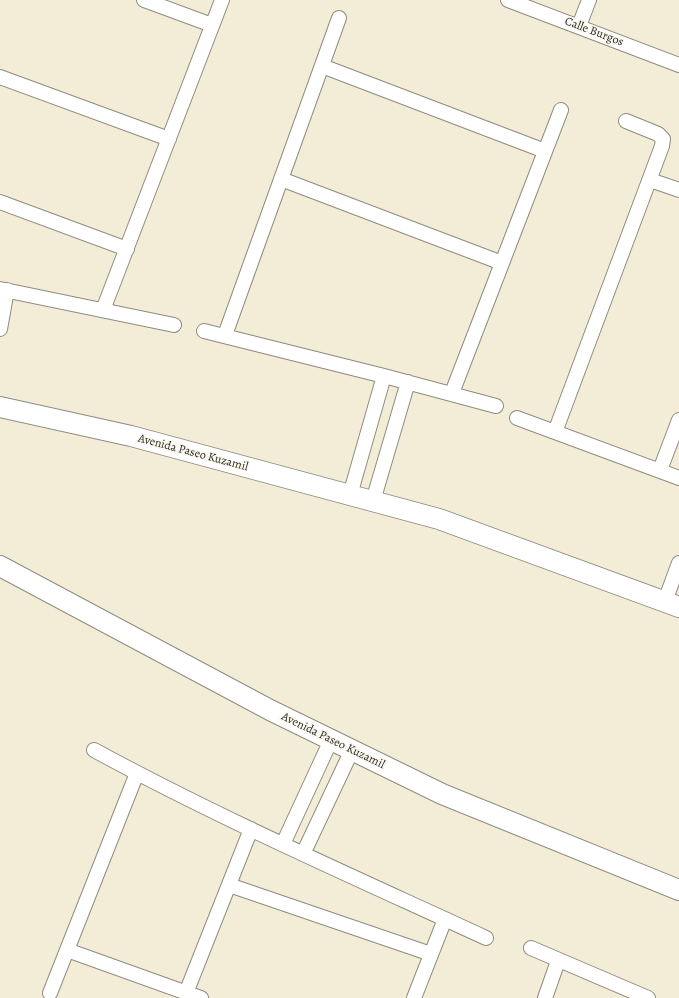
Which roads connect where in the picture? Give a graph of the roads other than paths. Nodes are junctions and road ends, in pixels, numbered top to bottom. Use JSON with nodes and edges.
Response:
{"nodes":[{"id":1,"x":144,"y":0,"type":"edge"},
{"id":2,"x":222,"y":0,"type":"edge"},
{"id":3,"x":508,"y":0,"type":"edge"},
{"id":4,"x":589,"y":0,"type":"edge"},
{"id":5,"x":338,"y":18,"type":"dead end"},
{"id":6,"x":212,"y":25,"type":"junction"},
{"id":7,"x":579,"y":26,"type":"junction"},
{"id":8,"x":679,"y":65,"type":"edge"},
{"id":9,"x":322,"y":66,"type":"junction"},
{"id":10,"x":0,"y":77,"type":"edge"},
{"id":11,"x":561,"y":110,"type":"dead end"},
{"id":12,"x":626,"y":121,"type":"dead end"},
{"id":13,"x":169,"y":139,"type":"junction"},
{"id":14,"x":545,"y":152,"type":"junction"},
{"id":15,"x":281,"y":179,"type":"junction"},
{"id":16,"x":650,"y":180,"type":"junction"},
{"id":17,"x":679,"y":190,"type":"edge"},
{"id":18,"x":0,"y":202,"type":"edge"},
{"id":19,"x":127,"y":249,"type":"junction"},
{"id":20,"x":502,"y":263,"type":"junction"},
{"id":21,"x":3,"y":290,"type":"edge"},
{"id":22,"x":103,"y":310,"type":"junction"},
{"id":23,"x":174,"y":326,"type":"dead end"},
{"id":24,"x":0,"y":329,"type":"edge"},
{"id":25,"x":204,"y":331,"type":"dead end"},
{"id":26,"x":225,"y":335,"type":"junction"},
{"id":27,"x":384,"y":376,"type":"junction"},
{"id":28,"x":408,"y":382,"type":"junction"},
{"id":29,"x":452,"y":394,"type":"junction"},
{"id":30,"x":496,"y":406,"type":"dead end"},
{"id":31,"x":0,"y":407,"type":"edge"},
{"id":32,"x":518,"y":418,"type":"dead end"},
{"id":33,"x":679,"y":422,"type":"edge"},
{"id":34,"x":555,"y":432,"type":"junction"},
{"id":35,"x":660,"y":470,"type":"junction"},
{"id":36,"x":679,"y":478,"type":"edge"},
{"id":37,"x":350,"y":495,"type":"junction"},
{"id":38,"x":374,"y":502,"type":"junction"},
{"id":39,"x":679,"y":563,"type":"edge"},
{"id":40,"x":0,"y":566,"type":"edge"},
{"id":41,"x":672,"y":604,"type":"edge"},
{"id":42,"x":331,"y":740,"type":"junction"},
{"id":43,"x":94,"y":750,"type":"dead end"},
{"id":44,"x":352,"y":750,"type":"junction"},
{"id":45,"x":137,"y":773,"type":"junction"},
{"id":46,"x":251,"y":829,"type":"junction"},
{"id":47,"x":283,"y":844,"type":"junction"},
{"id":48,"x":303,"y":854,"type":"junction"},
{"id":49,"x":229,"y":885,"type":"junction"},
{"id":50,"x":679,"y":890,"type":"edge"},
{"id":51,"x":445,"y":919,"type":"junction"},
{"id":52,"x":486,"y":938,"type":"dead end"},
{"id":53,"x":531,"y":948,"type":"dead end"},
{"id":54,"x":67,"y":950,"type":"junction"},
{"id":55,"x":432,"y":954,"type":"junction"},
{"id":56,"x":558,"y":961,"type":"junction"},
{"id":57,"x":50,"y":993,"type":"dead end"},
{"id":58,"x":186,"y":993,"type":"junction"},
{"id":59,"x":201,"y":998,"type":"edge"},
{"id":60,"x":414,"y":998,"type":"edge"},
{"id":61,"x":544,"y":998,"type":"edge"},
{"id":62,"x":648,"y":998,"type":"edge"}],
"edges":[{"from":1,"to":6,"type":"street"},
{"from":2,"to":6,"type":"street"},
{"from":3,"to":7,"type":"street","name":"Calle Burgos"},
{"from":4,"to":7,"type":"street"},
{"from":5,"to":9,"type":"street"},
{"from":6,"to":13,"type":"street"},
{"from":7,"to":8,"type":"street","name":"Calle Burgos"},
{"from":9,"to":14,"type":"street"},
{"from":9,"to":15,"type":"street"},
{"from":10,"to":13,"type":"street"},
{"from":11,"to":14,"type":"street"},
{"from":12,"to":16,"type":"street"},
{"from":13,"to":19,"type":"street"},
{"from":14,"to":20,"type":"street"},
{"from":15,"to":20,"type":"street"},
{"from":15,"to":26,"type":"street"},
{"from":16,"to":17,"type":"street"},
{"from":16,"to":34,"type":"street"},
{"from":18,"to":19,"type":"street"},
{"from":19,"to":22,"type":"street"},
{"from":20,"to":29,"type":"street"},
{"from":21,"to":22,"type":"street"},
{"from":21,"to":24,"type":"street"},
{"from":22,"to":23,"type":"street"},
{"from":25,"to":26,"type":"street"},
{"from":26,"to":27,"type":"street"},
{"from":27,"to":28,"type":"street"},
{"from":27,"to":37,"type":"street"},
{"from":28,"to":29,"type":"street"},
{"from":28,"to":38,"type":"street"},
{"from":29,"to":30,"type":"street"},
{"from":31,"to":37,"type":"main road","name":"Avenida Paseo Kuzamil"},
{"from":32,"to":34,"type":"street"},
{"from":33,"to":35,"type":"street"},
{"from":34,"to":35,"type":"street"},
{"from":35,"to":36,"type":"street"},
{"from":37,"to":38,"type":"main road","name":"Avenida Paseo Kuzamil"},
{"from":38,"to":41,"type":"main road","name":"Avenida Paseo Kuzamil"},
{"from":39,"to":41,"type":"street"},
{"from":40,"to":42,"type":"main road","name":"Avenida Paseo Kuzamil"},
{"from":42,"to":44,"type":"main road","name":"Avenida Paseo Kuzamil"},
{"from":42,"to":47,"type":"street"},
{"from":43,"to":45,"type":"street"},
{"from":44,"to":48,"type":"street"},
{"from":44,"to":50,"type":"main road","name":"Avenida Paseo Kuzamil"},
{"from":45,"to":46,"type":"street"},
{"from":45,"to":54,"type":"street"},
{"from":46,"to":47,"type":"street"},
{"from":46,"to":49,"type":"street"},
{"from":47,"to":48,"type":"street"},
{"from":48,"to":51,"type":"street"},
{"from":49,"to":55,"type":"street"},
{"from":49,"to":58,"type":"street"},
{"from":51,"to":52,"type":"street"},
{"from":51,"to":55,"type":"street"},
{"from":53,"to":56,"type":"street"},
{"from":54,"to":57,"type":"street"},
{"from":54,"to":58,"type":"street"},
{"from":55,"to":60,"type":"street"},
{"from":56,"to":61,"type":"street"},
{"from":56,"to":62,"type":"street"},
{"from":58,"to":59,"type":"street"}]}
